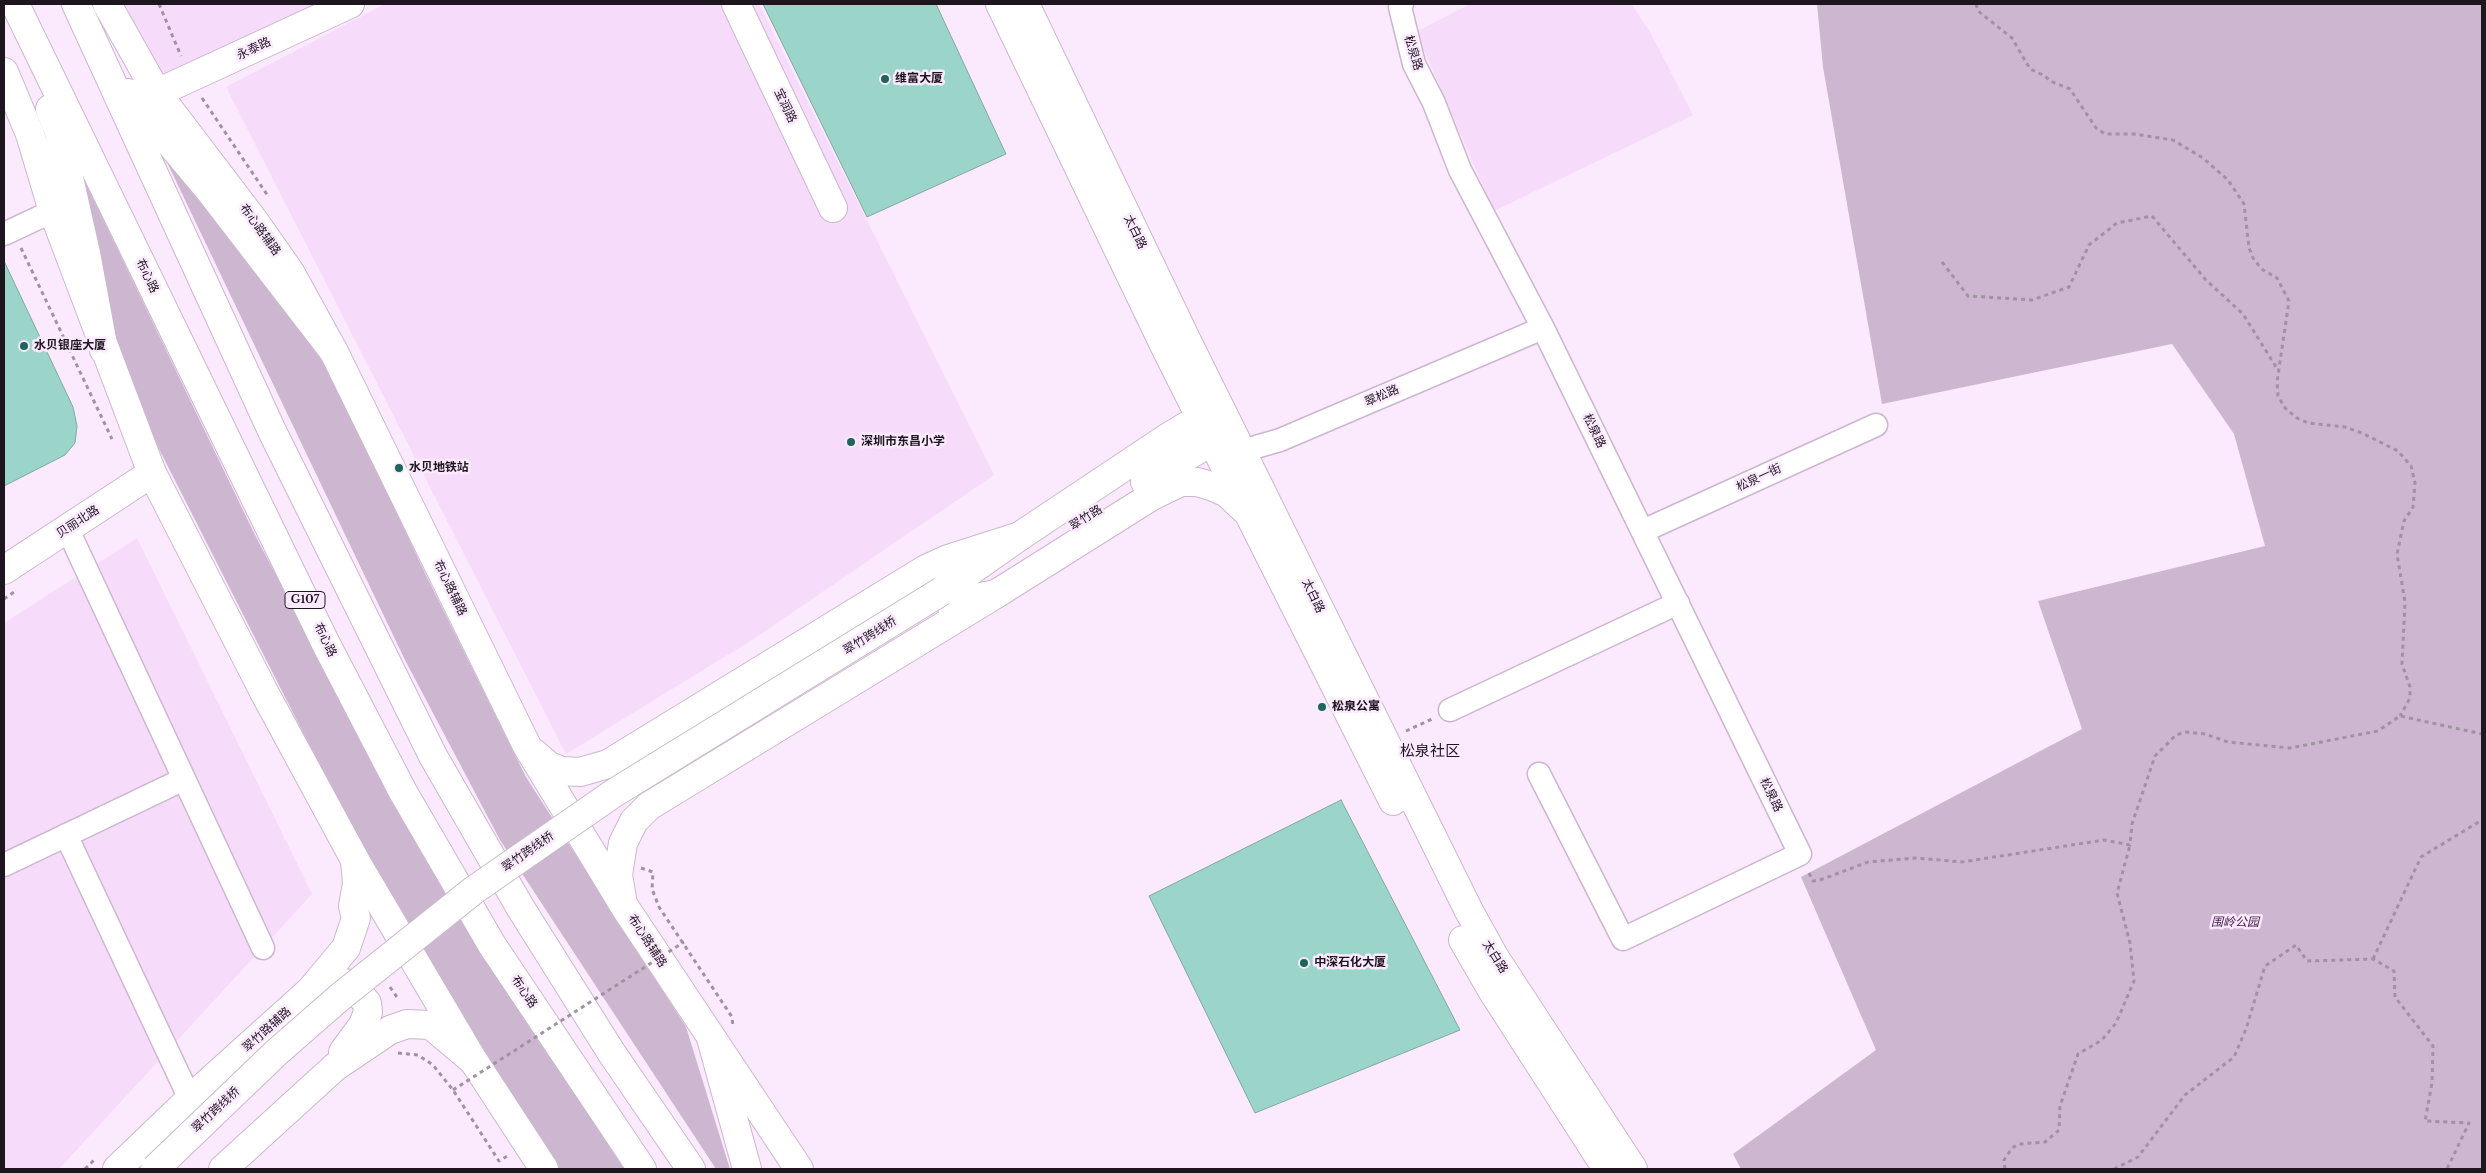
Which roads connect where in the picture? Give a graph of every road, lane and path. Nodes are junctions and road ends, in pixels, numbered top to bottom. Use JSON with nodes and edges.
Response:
{"nodes":[{"id":1,"x":7,"y":4,"type":"edge"},
{"id":2,"x":15,"y":4,"type":"edge"},
{"id":3,"x":76,"y":4,"type":"edge"},
{"id":4,"x":106,"y":4,"type":"edge"},
{"id":5,"x":158,"y":4,"type":"edge"},
{"id":6,"x":350,"y":4,"type":"edge"},
{"id":7,"x":736,"y":4,"type":"edge"},
{"id":8,"x":1000,"y":4,"type":"edge"},
{"id":9,"x":1025,"y":4,"type":"edge"},
{"id":10,"x":1402,"y":4,"type":"edge"},
{"id":11,"x":1976,"y":4,"type":"edge"},
{"id":12,"x":94,"y":40,"type":"junction"},
{"id":13,"x":181,"y":60,"type":"dead end"},
{"id":14,"x":4,"y":72,"type":"edge"},
{"id":15,"x":157,"y":94,"type":"junction"},
{"id":16,"x":833,"y":208,"type":"dead end"},
{"id":17,"x":53,"y":211,"type":"junction"},
{"id":18,"x":12,"y":241,"type":"edge"},
{"id":19,"x":1942,"y":262,"type":"dead end"},
{"id":20,"x":1543,"y":328,"type":"junction"},
{"id":21,"x":104,"y":350,"type":"junction"},
{"id":22,"x":334,"y":352,"type":"junction"},
{"id":23,"x":2278,"y":370,"type":"junction"},
{"id":24,"x":1876,"y":425,"type":"dead end"},
{"id":25,"x":1220,"y":437,"type":"junction"},
{"id":26,"x":116,"y":447,"type":"dead end"},
{"id":27,"x":152,"y":473,"type":"junction"},
{"id":28,"x":1252,"y":520,"type":"junction"},
{"id":29,"x":68,"y":530,"type":"junction"},
{"id":30,"x":1643,"y":531,"type":"junction"},
{"id":31,"x":1020,"y":536,"type":"junction"},
{"id":32,"x":4,"y":570,"type":"edge"},
{"id":33,"x":996,"y":594,"type":"junction"},
{"id":34,"x":946,"y":597,"type":"junction"},
{"id":35,"x":1678,"y":602,"type":"junction"},
{"id":36,"x":1450,"y":710,"type":"joint"},
{"id":37,"x":2400,"y":716,"type":"junction"},
{"id":38,"x":2482,"y":734,"type":"edge"},
{"id":39,"x":1385,"y":741,"type":"junction"},
{"id":40,"x":527,"y":746,"type":"junction"},
{"id":41,"x":608,"y":764,"type":"junction"},
{"id":42,"x":1539,"y":774,"type":"dead end"},
{"id":43,"x":184,"y":779,"type":"junction"},
{"id":44,"x":649,"y":806,"type":"junction"},
{"id":45,"x":2482,"y":820,"type":"edge"},
{"id":46,"x":66,"y":835,"type":"junction"},
{"id":47,"x":2130,"y":845,"type":"junction"},
{"id":48,"x":1800,"y":854,"type":"junction"},
{"id":49,"x":355,"y":860,"type":"junction"},
{"id":50,"x":4,"y":865,"type":"edge"},
{"id":51,"x":638,"y":867,"type":"dead end"},
{"id":52,"x":626,"y":909,"type":"junction"},
{"id":53,"x":684,"y":942,"type":"junction"},
{"id":54,"x":263,"y":948,"type":"dead end"},
{"id":55,"x":2373,"y":959,"type":"junction"},
{"id":56,"x":310,"y":991,"type":"junction"},
{"id":57,"x":732,"y":1017,"type":"dead end"},
{"id":58,"x":711,"y":1038,"type":"junction"},
{"id":59,"x":395,"y":1054,"type":"dead end"},
{"id":60,"x":335,"y":1066,"type":"junction"},
{"id":61,"x":466,"y":1069,"type":"junction"},
{"id":62,"x":464,"y":1085,"type":"dead end"},
{"id":63,"x":453,"y":1090,"type":"junction"},
{"id":64,"x":190,"y":1098,"type":"junction"},
{"id":65,"x":504,"y":1147,"type":"dead end"},
{"id":66,"x":510,"y":1155,"type":"junction"},
{"id":67,"x":514,"y":1162,"type":"dead end"},
{"id":68,"x":118,"y":1169,"type":"edge"},
{"id":69,"x":155,"y":1169,"type":"edge"},
{"id":70,"x":170,"y":1169,"type":"edge"},
{"id":71,"x":223,"y":1169,"type":"edge"},
{"id":72,"x":544,"y":1169,"type":"edge"},
{"id":73,"x":642,"y":1169,"type":"edge"},
{"id":74,"x":691,"y":1169,"type":"edge"},
{"id":75,"x":747,"y":1169,"type":"edge"},
{"id":76,"x":799,"y":1169,"type":"edge"},
{"id":77,"x":1607,"y":1169,"type":"edge"},
{"id":78,"x":1633,"y":1169,"type":"edge"},
{"id":79,"x":2005,"y":1169,"type":"edge"},
{"id":80,"x":2114,"y":1169,"type":"edge"},
{"id":81,"x":2447,"y":1169,"type":"edge"}],
"edges":[{"from":1,"to":21,"type":"main road"},
{"from":2,"to":73,"type":"main road","name":"布心路","number":"G107"},
{"from":3,"to":12,"type":"main road"},
{"from":4,"to":15,"type":"main road","name":"布心路辅路"},
{"from":5,"to":13,"type":"path"},
{"from":6,"to":15,"type":"main road","name":"永泰路"},
{"from":7,"to":16,"type":"main road","name":"宝润路"},
{"from":8,"to":25,"type":"main road","name":"太白路"},
{"from":9,"to":25,"type":"main road","name":"太白路"},
{"from":10,"to":20,"type":"street","name":"松泉路"},
{"from":11,"to":23,"type":"path"},
{"from":12,"to":22,"type":"main road"},
{"from":12,"to":74,"type":"main road"},
{"from":14,"to":17,"type":"main road"},
{"from":15,"to":22,"type":"main road","name":"布心路辅路"},
{"from":17,"to":18,"type":"street"},
{"from":17,"to":21,"type":"main road"},
{"from":18,"to":26,"type":"path"},
{"from":19,"to":23,"type":"path"},
{"from":20,"to":25,"type":"street","name":"翠松路"},
{"from":20,"to":30,"type":"street","name":"松泉路"},
{"from":21,"to":27,"type":"main road"},
{"from":22,"to":40,"type":"main road","name":"布心路辅路"},
{"from":23,"to":37,"type":"path"},
{"from":24,"to":30,"type":"street","name":"松泉一街"},
{"from":25,"to":28,"type":"main road","name":"太白路"},
{"from":25,"to":31,"type":"main road","name":"翠竹路"},
{"from":25,"to":34,"type":"main road","name":"翠竹路"},
{"from":25,"to":39,"type":"main road","name":"太白路"},
{"from":27,"to":29,"type":"main road","name":"贝丽北路"},
{"from":27,"to":49,"type":"main road"},
{"from":28,"to":33,"type":"main road","name":"翠竹路"},
{"from":28,"to":77,"type":"main road","name":"太白路"},
{"from":29,"to":32,"type":"main road","name":"贝丽北路"},
{"from":29,"to":43,"type":"street"},
{"from":30,"to":35,"type":"street","name":"松泉路"},
{"from":31,"to":34,"type":"main road","name":"翠竹路"},
{"from":31,"to":41,"type":"main road"},
{"from":33,"to":34,"type":"main road","name":"翠竹路"},
{"from":33,"to":44,"type":"main road"},
{"from":34,"to":69,"type":"main road","name":"翠竹跨线桥","bridge":true},
{"from":34,"to":70,"type":"main road","name":"翠竹跨线桥"},
{"from":35,"to":36,"type":"street"},
{"from":35,"to":48,"type":"street","name":"松泉路"},
{"from":36,"to":39,"type":"path"},
{"from":37,"to":38,"type":"path"},
{"from":37,"to":47,"type":"path"},
{"from":39,"to":78,"type":"main road","name":"太白路"},
{"from":40,"to":41,"type":"main road"},
{"from":40,"to":52,"type":"main road","name":"布心路辅路"},
{"from":41,"to":44,"type":"main road"},
{"from":42,"to":48,"type":"street"},
{"from":43,"to":46,"type":"street"},
{"from":43,"to":54,"type":"street"},
{"from":44,"to":52,"type":"main road"},
{"from":45,"to":55,"type":"path"},
{"from":46,"to":50,"type":"street"},
{"from":46,"to":64,"type":"street"},
{"from":47,"to":48,"type":"path"},
{"from":47,"to":79,"type":"path"},
{"from":49,"to":56,"type":"main road","name":"翠竹路辅路"},
{"from":49,"to":61,"type":"main road"},
{"from":51,"to":53,"type":"path"},
{"from":52,"to":58,"type":"main road","name":"布心路辅路"},
{"from":53,"to":57,"type":"path"},
{"from":53,"to":63,"type":"path","bridge":true},
{"from":55,"to":80,"type":"path"},
{"from":55,"to":81,"type":"path"},
{"from":56,"to":60,"type":"main road"},
{"from":56,"to":64,"type":"main road","name":"翠竹路辅路"},
{"from":58,"to":75,"type":"main road"},
{"from":58,"to":76,"type":"main road","name":"布心路辅路"},
{"from":59,"to":63,"type":"path"},
{"from":60,"to":61,"type":"main road"},
{"from":60,"to":71,"type":"main road"},
{"from":61,"to":62,"type":"path"},
{"from":61,"to":72,"type":"main road"},
{"from":63,"to":66,"type":"path"},
{"from":64,"to":68,"type":"main road","name":"翠竹路辅路"},
{"from":65,"to":66,"type":"path"},
{"from":66,"to":67,"type":"path"}]}
